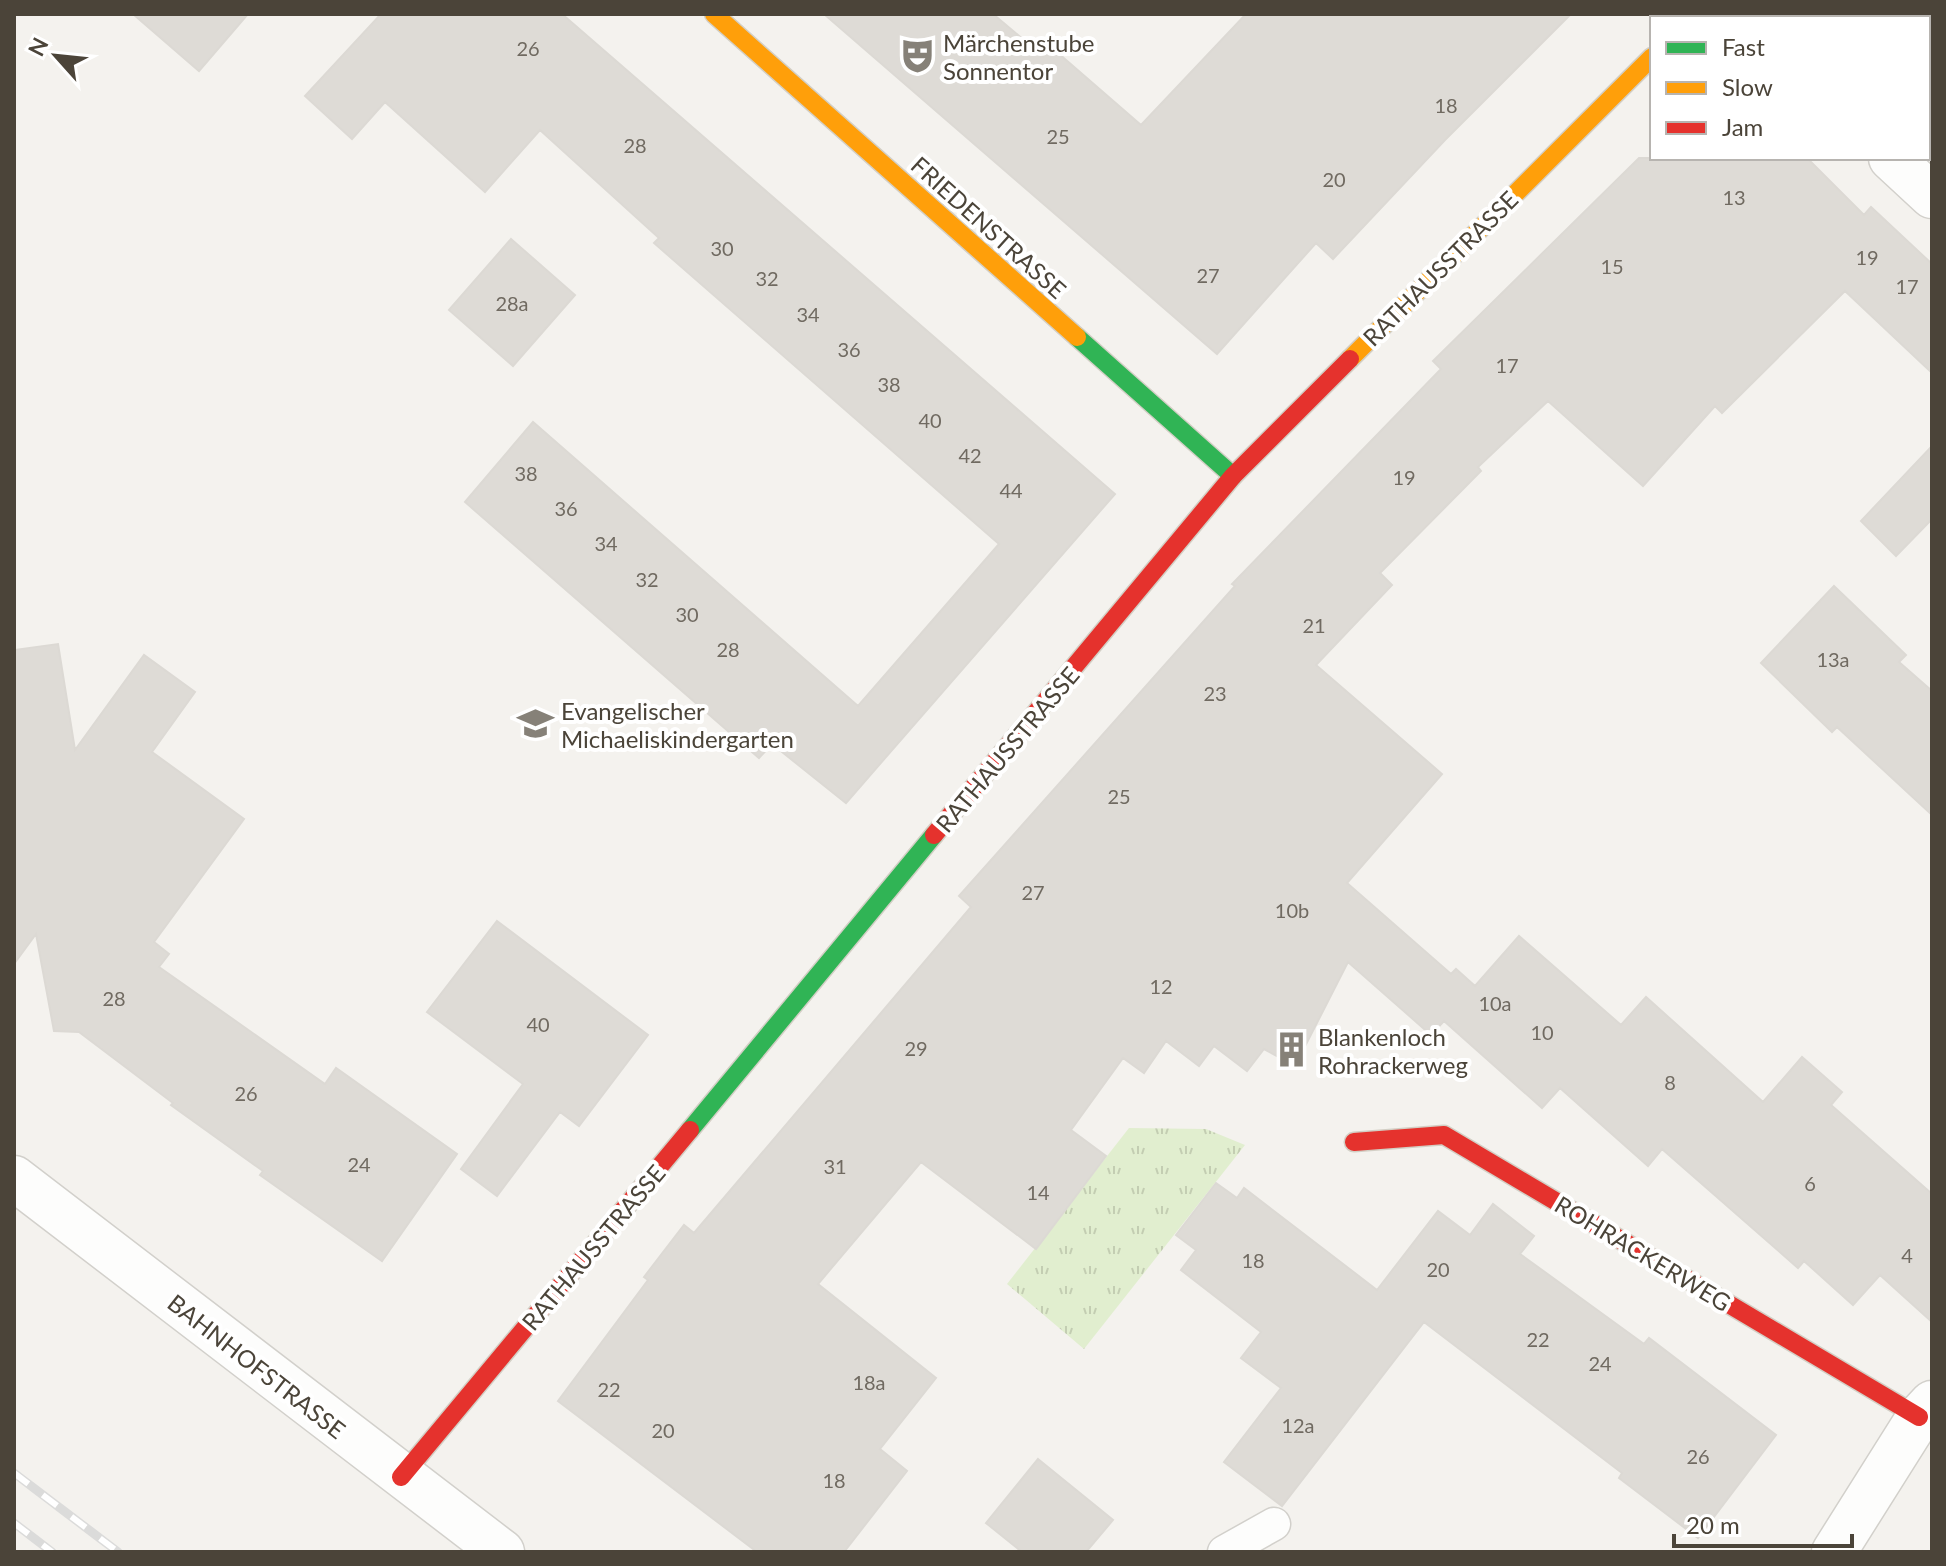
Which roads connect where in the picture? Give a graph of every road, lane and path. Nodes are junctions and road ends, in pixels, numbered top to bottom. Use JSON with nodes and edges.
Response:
{"nodes":[{"id":1,"x":714,"y":14,"type":"edge"},
{"id":2,"x":1650,"y":59,"type":"edge"},
{"id":3,"x":1893,"y":160,"type":"edge"},
{"id":4,"x":1932,"y":196,"type":"edge"},
{"id":5,"x":1233,"y":476,"type":"junction"},
{"id":6,"x":1354,"y":1142,"type":"dead end"},
{"id":7,"x":14,"y":1178,"type":"edge"},
{"id":8,"x":1926,"y":1410,"type":"edge"},
{"id":9,"x":401,"y":1477,"type":"junction"},
{"id":10,"x":1274,"y":1524,"type":"dead end"},
{"id":11,"x":502,"y":1552,"type":"edge"},
{"id":12,"x":1224,"y":1552,"type":"edge"},
{"id":13,"x":1834,"y":1552,"type":"edge"}],
"edges":[{"from":1,"to":5,"type":"street","name":"FRIEDENSTRASSE"},
{"from":2,"to":5,"type":"street","name":"RATHAUSSTRASSE"},
{"from":3,"to":4,"type":"street"},
{"from":5,"to":9,"type":"street","name":"RATHAUSSTRASSE"},
{"from":6,"to":8,"type":"street","name":"ROHRACKERWEG"},
{"from":7,"to":9,"type":"street","name":"BAHNHOFSTRASSE"},
{"from":8,"to":13,"type":"street","name":"ROHRACKERWEG"},
{"from":9,"to":11,"type":"street","name":"BAHNHOFSTRASSE"},
{"from":10,"to":12,"type":"lane"}]}
